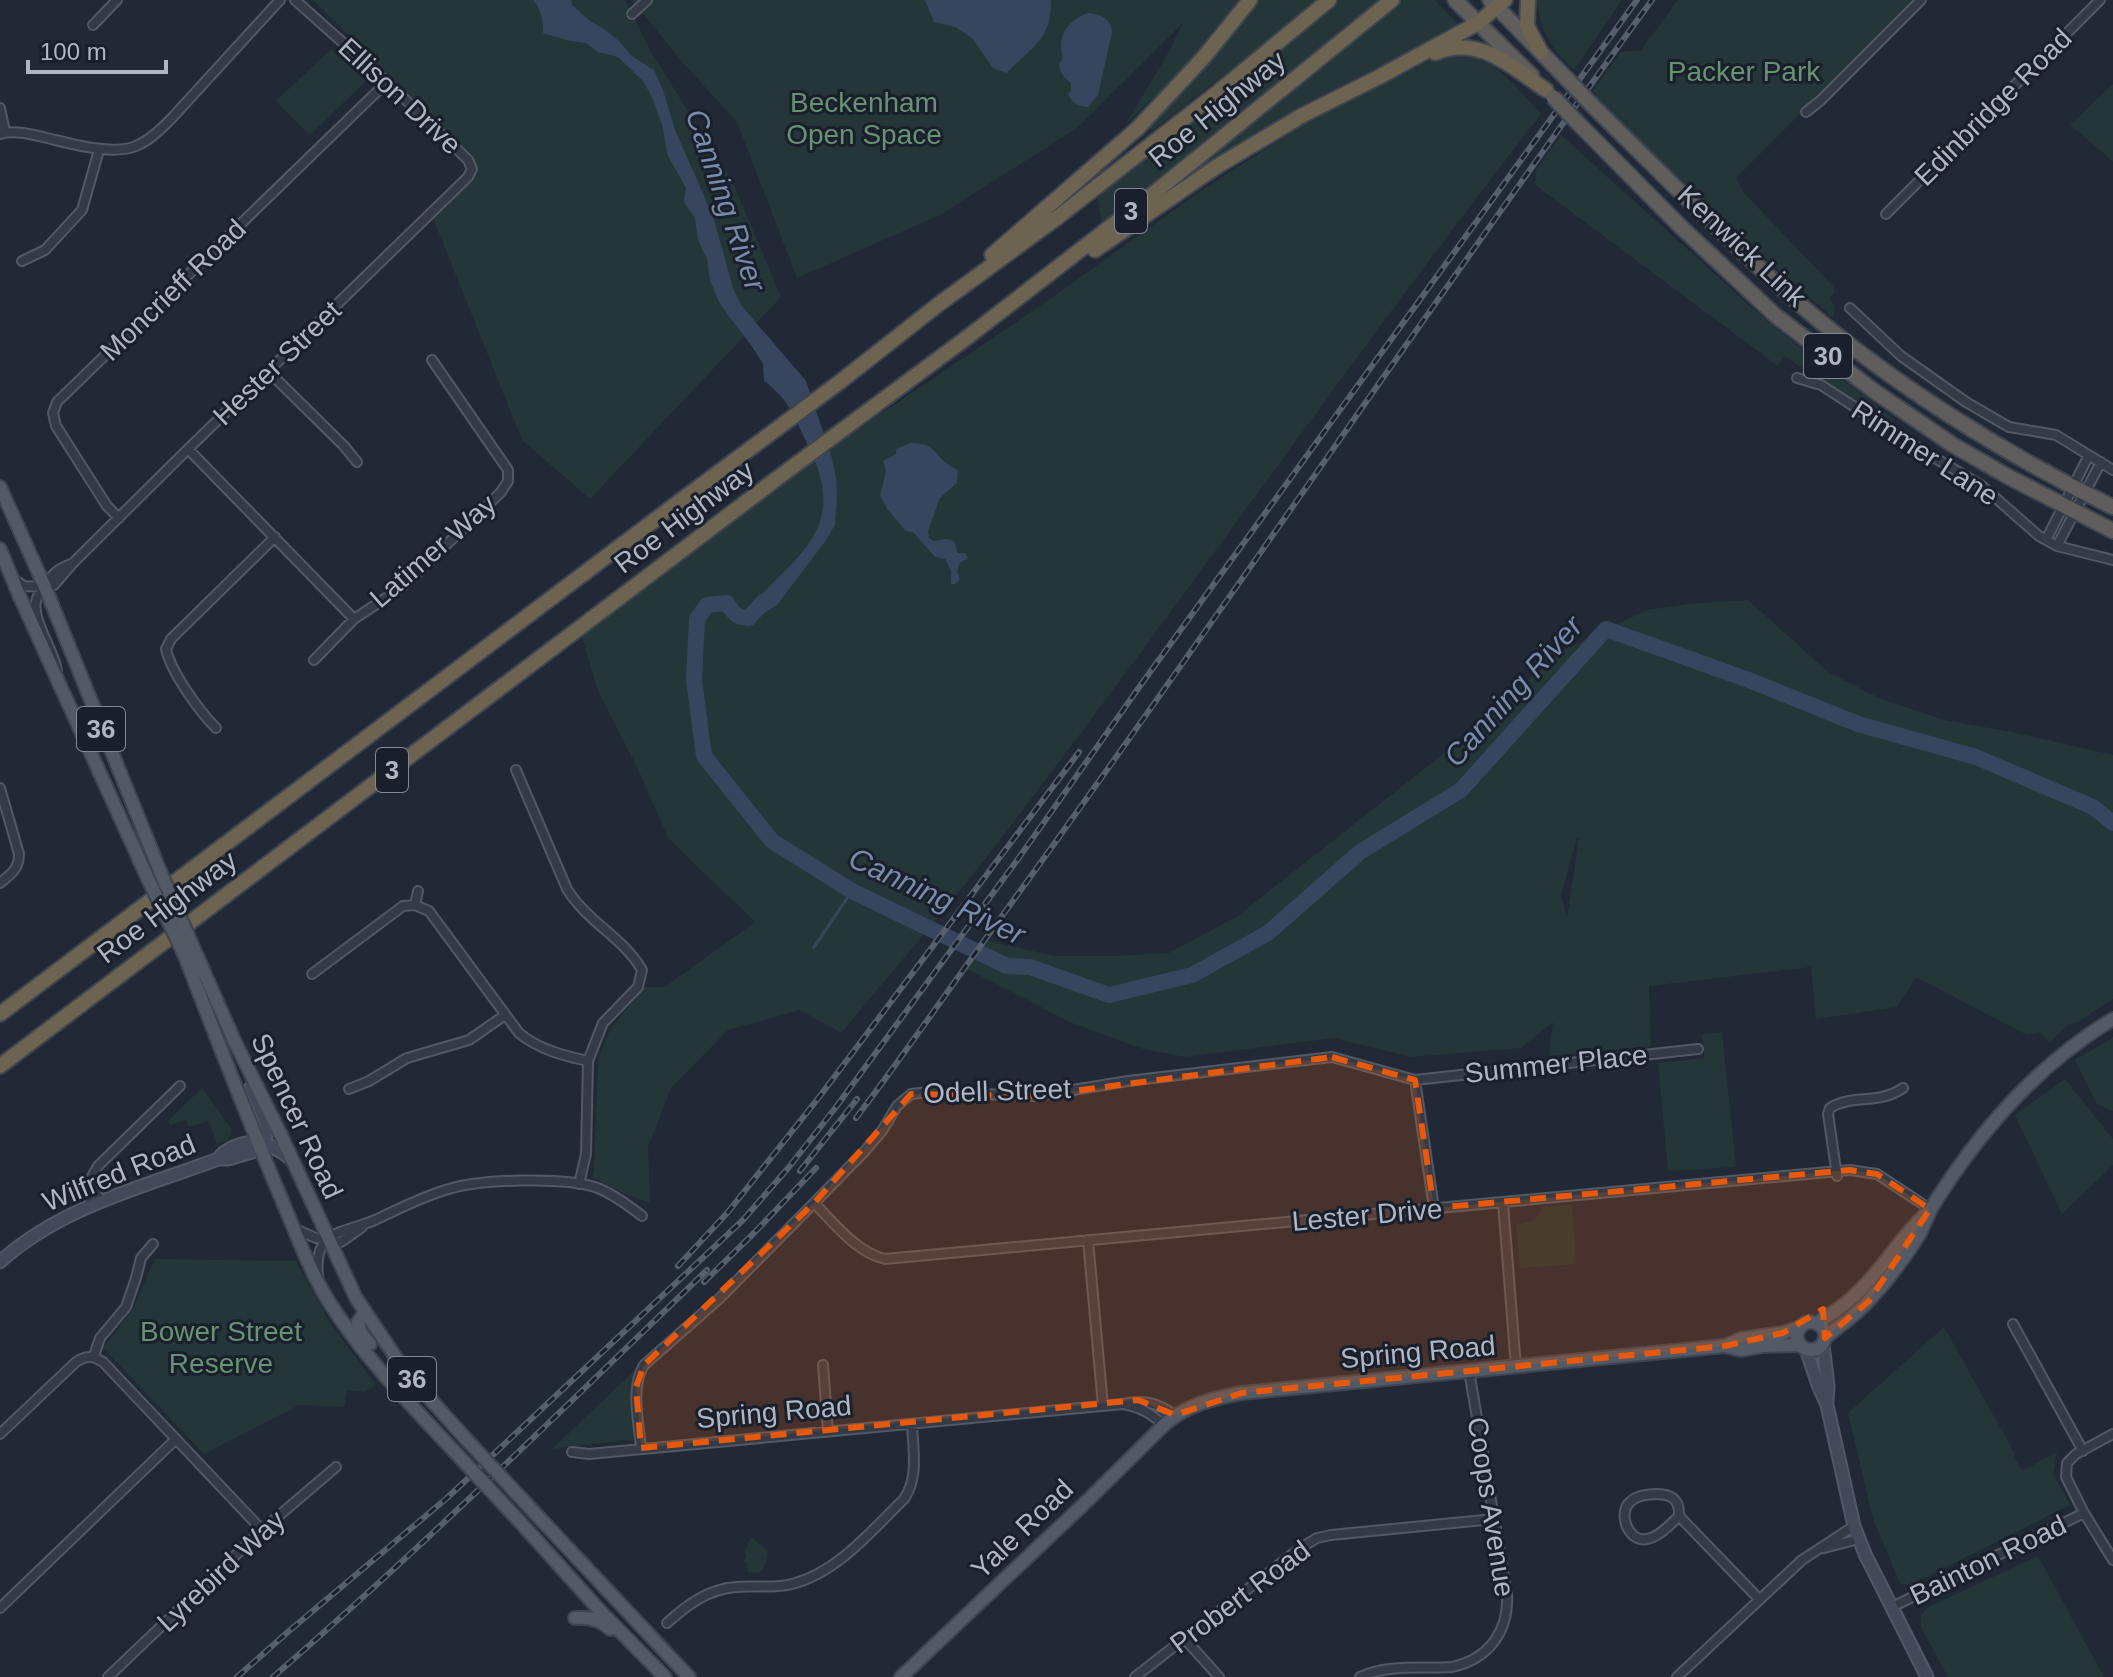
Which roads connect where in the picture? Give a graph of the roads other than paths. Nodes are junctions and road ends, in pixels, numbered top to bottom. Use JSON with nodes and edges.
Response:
{"nodes":[{"id":1,"x":117,"y":0,"type":"edge"},
{"id":2,"x":280,"y":0,"type":"edge"},
{"id":3,"x":295,"y":0,"type":"edge"},
{"id":4,"x":647,"y":0,"type":"edge"},
{"id":5,"x":1250,"y":0,"type":"edge"},
{"id":6,"x":1329,"y":0,"type":"edge"},
{"id":7,"x":1392,"y":0,"type":"edge"},
{"id":8,"x":1455,"y":0,"type":"edge"},
{"id":9,"x":1528,"y":0,"type":"edge"},
{"id":10,"x":1921,"y":0,"type":"edge"},
{"id":11,"x":2100,"y":0,"type":"edge"},
{"id":12,"x":1497,"y":3,"type":"edge"},
{"id":13,"x":632,"y":14,"type":"dead end"},
{"id":14,"x":1478,"y":23,"type":"junction"},
{"id":15,"x":93,"y":25,"type":"dead end"},
{"id":16,"x":1541,"y":52,"type":"junction"},
{"id":17,"x":1379,"y":77,"type":"junction"},
{"id":18,"x":387,"y":82,"type":"junction"},
{"id":19,"x":1550,"y":94,"type":"junction"},
{"id":20,"x":0,"y":108,"type":"edge"},
{"id":21,"x":1806,"y":112,"type":"dead end"},
{"id":22,"x":2,"y":133,"type":"edge"},
{"id":23,"x":99,"y":150,"type":"junction"},
{"id":24,"x":468,"y":160,"type":"joint"},
{"id":25,"x":1886,"y":214,"type":"dead end"},
{"id":26,"x":22,"y":261,"type":"dead end"},
{"id":27,"x":939,"y":304,"type":"junction"},
{"id":28,"x":1850,"y":308,"type":"dead end"},
{"id":29,"x":969,"y":336,"type":"junction"},
{"id":30,"x":432,"y":360,"type":"dead end"},
{"id":31,"x":268,"y":371,"type":"junction"},
{"id":32,"x":1797,"y":378,"type":"dead end"},
{"id":33,"x":188,"y":449,"type":"junction"},
{"id":34,"x":2089,"y":455,"type":"junction"},
{"id":35,"x":357,"y":462,"type":"dead end"},
{"id":36,"x":2101,"y":462,"type":"junction"},
{"id":37,"x":2113,"y":470,"type":"edge"},
{"id":38,"x":0,"y":487,"type":"edge"},
{"id":39,"x":2080,"y":490,"type":"junction"},
{"id":40,"x":2113,"y":507,"type":"edge"},
{"id":41,"x":2070,"y":509,"type":"junction"},
{"id":42,"x":119,"y":518,"type":"junction"},
{"id":43,"x":2113,"y":531,"type":"edge"},
{"id":44,"x":275,"y":537,"type":"junction"},
{"id":45,"x":2046,"y":540,"type":"junction"},
{"id":46,"x":2057,"y":546,"type":"junction"},
{"id":47,"x":0,"y":549,"type":"edge"},
{"id":48,"x":2113,"y":560,"type":"edge"},
{"id":49,"x":11,"y":577,"type":"junction"},
{"id":50,"x":45,"y":587,"type":"junction"},
{"id":51,"x":354,"y":619,"type":"junction"},
{"id":52,"x":314,"y":660,"type":"dead end"},
{"id":53,"x":58,"y":681,"type":"junction"},
{"id":54,"x":216,"y":728,"type":"dead end"},
{"id":55,"x":516,"y":770,"type":"dead end"},
{"id":56,"x":0,"y":788,"type":"edge"},
{"id":57,"x":0,"y":883,"type":"edge"},
{"id":58,"x":418,"y":891,"type":"dead end"},
{"id":59,"x":415,"y":905,"type":"junction"},
{"id":60,"x":188,"y":951,"type":"junction"},
{"id":61,"x":312,"y":974,"type":"dead end"},
{"id":62,"x":0,"y":1014,"type":"edge"},
{"id":63,"x":505,"y":1015,"type":"junction"},
{"id":64,"x":2113,"y":1019,"type":"edge"},
{"id":65,"x":234,"y":1040,"type":"junction"},
{"id":66,"x":1698,"y":1049,"type":"dead end"},
{"id":67,"x":588,"y":1061,"type":"junction"},
{"id":68,"x":0,"y":1066,"type":"edge"},
{"id":69,"x":1415,"y":1080,"type":"junction"},
{"id":70,"x":180,"y":1086,"type":"dead end"},
{"id":71,"x":1903,"y":1088,"type":"dead end"},
{"id":72,"x":349,"y":1089,"type":"dead end"},
{"id":73,"x":258,"y":1143,"type":"junction"},
{"id":74,"x":292,"y":1160,"type":"junction"},
{"id":75,"x":1837,"y":1174,"type":"junction"},
{"id":76,"x":579,"y":1184,"type":"junction"},
{"id":77,"x":814,"y":1203,"type":"junction"},
{"id":78,"x":1503,"y":1203,"type":"junction"},
{"id":79,"x":95,"y":1204,"type":"junction"},
{"id":80,"x":1434,"y":1208,"type":"junction"},
{"id":81,"x":1930,"y":1209,"type":"junction"},
{"id":82,"x":642,"y":1216,"type":"dead end"},
{"id":83,"x":294,"y":1228,"type":"junction"},
{"id":84,"x":327,"y":1239,"type":"junction"},
{"id":85,"x":1088,"y":1240,"type":"junction"},
{"id":86,"x":153,"y":1244,"type":"dead end"},
{"id":87,"x":0,"y":1262,"type":"edge"},
{"id":88,"x":319,"y":1284,"type":"junction"},
{"id":89,"x":365,"y":1312,"type":"junction"},
{"id":90,"x":1816,"y":1323,"type":"junction"},
{"id":91,"x":2013,"y":1324,"type":"dead end"},
{"id":92,"x":1801,"y":1327,"type":"junction"},
{"id":93,"x":1824,"y":1341,"type":"junction"},
{"id":94,"x":1725,"y":1346,"type":"junction"},
{"id":95,"x":1803,"y":1347,"type":"junction"},
{"id":96,"x":94,"y":1356,"type":"junction"},
{"id":97,"x":823,"y":1365,"type":"dead end"},
{"id":98,"x":1516,"y":1367,"type":"junction"},
{"id":99,"x":1469,"y":1371,"type":"junction"},
{"id":100,"x":407,"y":1400,"type":"junction"},
{"id":101,"x":1123,"y":1404,"type":"junction"},
{"id":102,"x":1827,"y":1405,"type":"junction"},
{"id":103,"x":1103,"y":1406,"type":"junction"},
{"id":104,"x":1175,"y":1415,"type":"junction"},
{"id":105,"x":912,"y":1424,"type":"junction"},
{"id":106,"x":1164,"y":1425,"type":"junction"},
{"id":107,"x":828,"y":1431,"type":"junction"},
{"id":108,"x":0,"y":1434,"type":"edge"},
{"id":109,"x":2113,"y":1434,"type":"edge"},
{"id":110,"x":176,"y":1439,"type":"junction"},
{"id":111,"x":641,"y":1448,"type":"junction"},
{"id":112,"x":2083,"y":1451,"type":"junction"},
{"id":113,"x":572,"y":1452,"type":"dead end"},
{"id":114,"x":336,"y":1467,"type":"dead end"},
{"id":115,"x":2084,"y":1513,"type":"junction"},
{"id":116,"x":1679,"y":1516,"type":"junction"},
{"id":117,"x":1494,"y":1519,"type":"junction"},
{"id":118,"x":1854,"y":1526,"type":"junction"},
{"id":119,"x":262,"y":1530,"type":"junction"},
{"id":120,"x":1859,"y":1539,"type":"junction"},
{"id":121,"x":1816,"y":1550,"type":"junction"},
{"id":122,"x":2113,"y":1560,"type":"edge"},
{"id":123,"x":1759,"y":1599,"type":"junction"},
{"id":124,"x":1892,"y":1607,"type":"junction"},
{"id":125,"x":0,"y":1608,"type":"edge"},
{"id":126,"x":575,"y":1618,"type":"dead end"},
{"id":127,"x":667,"y":1623,"type":"dead end"},
{"id":128,"x":1184,"y":1638,"type":"junction"},
{"id":129,"x":108,"y":1677,"type":"edge"},
{"id":130,"x":664,"y":1677,"type":"edge"},
{"id":131,"x":689,"y":1677,"type":"edge"},
{"id":132,"x":901,"y":1677,"type":"edge"},
{"id":133,"x":1135,"y":1677,"type":"edge"},
{"id":134,"x":1219,"y":1677,"type":"edge"},
{"id":135,"x":1360,"y":1677,"type":"edge"},
{"id":136,"x":1677,"y":1677,"type":"edge"},
{"id":137,"x":1927,"y":1677,"type":"edge"}],
"edges":[{"from":1,"to":15,"type":"street"},
{"from":2,"to":23,"type":"street"},
{"from":3,"to":18,"type":"street","name":"Ellison Drive"},
{"from":4,"to":13,"type":"street"},
{"from":5,"to":27,"type":"highway"},
{"from":6,"to":27,"type":"highway","name":"Roe Highway","number":"3"},
{"from":7,"to":29,"type":"highway","name":"Roe Highway","number":"3"},
{"from":8,"to":14,"type":"highway","name":"Kenwick Link","number":"30"},
{"from":9,"to":16,"type":"highway"},
{"from":10,"to":21,"type":"street"},
{"from":11,"to":25,"type":"street","name":"Edinbridge Road"},
{"from":12,"to":14,"type":"highway"},
{"from":12,"to":16,"type":"highway","name":"Kenwick Link","number":"30"},
{"from":14,"to":17,"type":"highway"},
{"from":14,"to":19,"type":"highway","name":"Kenwick Link","number":"30"},
{"from":16,"to":39,"type":"highway","name":"Kenwick Link","number":"30","bridge":true},
{"from":17,"to":19,"type":"highway"},
{"from":17,"to":29,"type":"highway"},
{"from":18,"to":24,"type":"street","name":"Ellison Drive"},
{"from":18,"to":42,"type":"street","name":"Moncrieff Road"},
{"from":19,"to":41,"type":"highway","name":"Kenwick Link","number":"30","bridge":true},
{"from":20,"to":22,"type":"street"},
{"from":22,"to":23,"type":"street"},
{"from":23,"to":26,"type":"street"},
{"from":24,"to":31,"type":"street","name":"Hester Street"},
{"from":27,"to":62,"type":"highway","name":"Roe Highway","number":"3"},
{"from":28,"to":34,"type":"street"},
{"from":29,"to":68,"type":"highway","name":"Roe Highway","number":"3"},
{"from":30,"to":51,"type":"street","name":"Latimer Way"},
{"from":31,"to":33,"type":"street","name":"Hester Street"},
{"from":31,"to":35,"type":"street"},
{"from":32,"to":45,"type":"street","name":"Rimmer Lane"},
{"from":33,"to":42,"type":"street","name":"Hester Street"},
{"from":33,"to":44,"type":"street","name":"Latimer Way"},
{"from":34,"to":36,"type":"street"},
{"from":34,"to":39,"type":"street"},
{"from":36,"to":37,"type":"street"},
{"from":36,"to":39,"type":"street"},
{"from":38,"to":50,"type":"main road","name":"Spencer Road","number":"36"},
{"from":39,"to":40,"type":"highway","name":"Kenwick Link","number":"30"},
{"from":39,"to":41,"type":"street"},
{"from":41,"to":43,"type":"highway","name":"Kenwick Link","number":"30"},
{"from":41,"to":45,"type":"street"},
{"from":41,"to":46,"type":"street"},
{"from":42,"to":50,"type":"street","name":"Hester Street"},
{"from":44,"to":51,"type":"street","name":"Latimer Way"},
{"from":44,"to":54,"type":"street"},
{"from":45,"to":46,"type":"street","name":"Rimmer Lane"},
{"from":46,"to":48,"type":"street","name":"Rimmer Lane"},
{"from":47,"to":49,"type":"main road","name":"Spencer Road","number":"36"},
{"from":49,"to":50,"type":"street"},
{"from":49,"to":53,"type":"main road","name":"Spencer Road","number":"36"},
{"from":50,"to":53,"type":"street"},
{"from":50,"to":60,"type":"main road","name":"Spencer Road","number":"36","bridge":true},
{"from":51,"to":52,"type":"street","name":"Latimer Way"},
{"from":53,"to":60,"type":"main road","name":"Spencer Road","number":"36","bridge":true},
{"from":55,"to":67,"type":"street"},
{"from":56,"to":57,"type":"street"},
{"from":58,"to":59,"type":"street"},
{"from":59,"to":61,"type":"street"},
{"from":59,"to":63,"type":"street"},
{"from":60,"to":65,"type":"main road","name":"Spencer Road","number":"36"},
{"from":60,"to":73,"type":"main road","name":"Spencer Road","number":"36"},
{"from":63,"to":67,"type":"street"},
{"from":63,"to":72,"type":"street"},
{"from":64,"to":81,"type":"main road","name":"Spring Road"},
{"from":65,"to":73,"type":"main road"},
{"from":65,"to":74,"type":"main road","name":"Spencer Road","number":"36"},
{"from":66,"to":69,"type":"street","name":"Summer Place"},
{"from":67,"to":76,"type":"street"},
{"from":69,"to":77,"type":"street","name":"Odell Street"},
{"from":69,"to":80,"type":"street"},
{"from":70,"to":79,"type":"street"},
{"from":71,"to":75,"type":"street"},
{"from":73,"to":74,"type":"main road"},
{"from":73,"to":79,"type":"main road","name":"Wilfred Road"},
{"from":73,"to":83,"type":"main road","name":"Spencer Road","number":"36"},
{"from":74,"to":84,"type":"main road","name":"Spencer Road","number":"36"},
{"from":75,"to":78,"type":"street","name":"Lester Drive"},
{"from":75,"to":81,"type":"street","name":"Lester Drive"},
{"from":76,"to":82,"type":"street"},
{"from":76,"to":84,"type":"street"},
{"from":77,"to":85,"type":"street","name":"Lester Drive"},
{"from":77,"to":111,"type":"street","name":"Odell Street"},
{"from":78,"to":80,"type":"street","name":"Lester Drive"},
{"from":78,"to":98,"type":"street"},
{"from":79,"to":87,"type":"main road","name":"Wilfred Road"},
{"from":80,"to":85,"type":"street","name":"Lester Drive"},
{"from":81,"to":90,"type":"main road","name":"Spring Road"},
{"from":81,"to":93,"type":"main road","name":"Spring Road"},
{"from":83,"to":84,"type":"street"},
{"from":83,"to":88,"type":"main road","name":"Spencer Road","number":"36"},
{"from":84,"to":88,"type":"street"},
{"from":84,"to":89,"type":"main road","name":"Spencer Road","number":"36"},
{"from":85,"to":103,"type":"street"},
{"from":86,"to":96,"type":"street"},
{"from":88,"to":100,"type":"main road","name":"Spencer Road","number":"36"},
{"from":89,"to":100,"type":"main road"},
{"from":89,"to":131,"type":"main road","name":"Spencer Road","number":"36","bridge":true},
{"from":90,"to":92,"type":"main road","name":"Spring Road"},
{"from":90,"to":93,"type":"main road"},
{"from":91,"to":112,"type":"street"},
{"from":92,"to":94,"type":"main road","name":"Spring Road"},
{"from":92,"to":95,"type":"main road"},
{"from":93,"to":95,"type":"main road","name":"Spring Road"},
{"from":93,"to":102,"type":"main road"},
{"from":94,"to":95,"type":"main road","name":"Spring Road"},
{"from":94,"to":98,"type":"main road","name":"Spring Road"},
{"from":95,"to":102,"type":"main road"},
{"from":96,"to":108,"type":"street"},
{"from":96,"to":110,"type":"street"},
{"from":97,"to":107,"type":"street"},
{"from":98,"to":99,"type":"main road","name":"Spring Road"},
{"from":99,"to":104,"type":"main road","name":"Spring Road"},
{"from":99,"to":117,"type":"street","name":"Coops Avenue"},
{"from":100,"to":130,"type":"main road","name":"Spencer Road","number":"36","bridge":true},
{"from":101,"to":103,"type":"street","name":"Spring Road"},
{"from":101,"to":104,"type":"street","name":"Spring Road"},
{"from":101,"to":106,"type":"street"},
{"from":102,"to":118,"type":"main road"},
{"from":103,"to":105,"type":"street","name":"Spring Road"},
{"from":104,"to":106,"type":"main road","name":"Yale Road"},
{"from":105,"to":107,"type":"street","name":"Spring Road"},
{"from":105,"to":127,"type":"street"},
{"from":106,"to":132,"type":"main road","name":"Yale Road"},
{"from":107,"to":111,"type":"street","name":"Spring Road"},
{"from":109,"to":112,"type":"street"},
{"from":110,"to":119,"type":"street"},
{"from":110,"to":125,"type":"street"},
{"from":111,"to":113,"type":"street","name":"Spring Road"},
{"from":112,"to":115,"type":"street"},
{"from":114,"to":119,"type":"street","name":"Lyrebird Way"},
{"from":115,"to":122,"type":"street"},
{"from":115,"to":124,"type":"street","name":"Bainton Road"},
{"from":116,"to":116,"type":"street"},
{"from":116,"to":123,"type":"street"},
{"from":117,"to":128,"type":"street","name":"Probert Road"},
{"from":117,"to":135,"type":"street","name":"Coops Avenue"},
{"from":118,"to":120,"type":"main road"},
{"from":118,"to":121,"type":"street"},
{"from":119,"to":129,"type":"street","name":"Lyrebird Way"},
{"from":120,"to":121,"type":"street"},
{"from":120,"to":124,"type":"main road"},
{"from":121,"to":123,"type":"street"},
{"from":123,"to":136,"type":"street"},
{"from":124,"to":137,"type":"main road"},
{"from":126,"to":130,"type":"main road"},
{"from":128,"to":133,"type":"street","name":"Probert Road"},
{"from":128,"to":134,"type":"street"}]}
